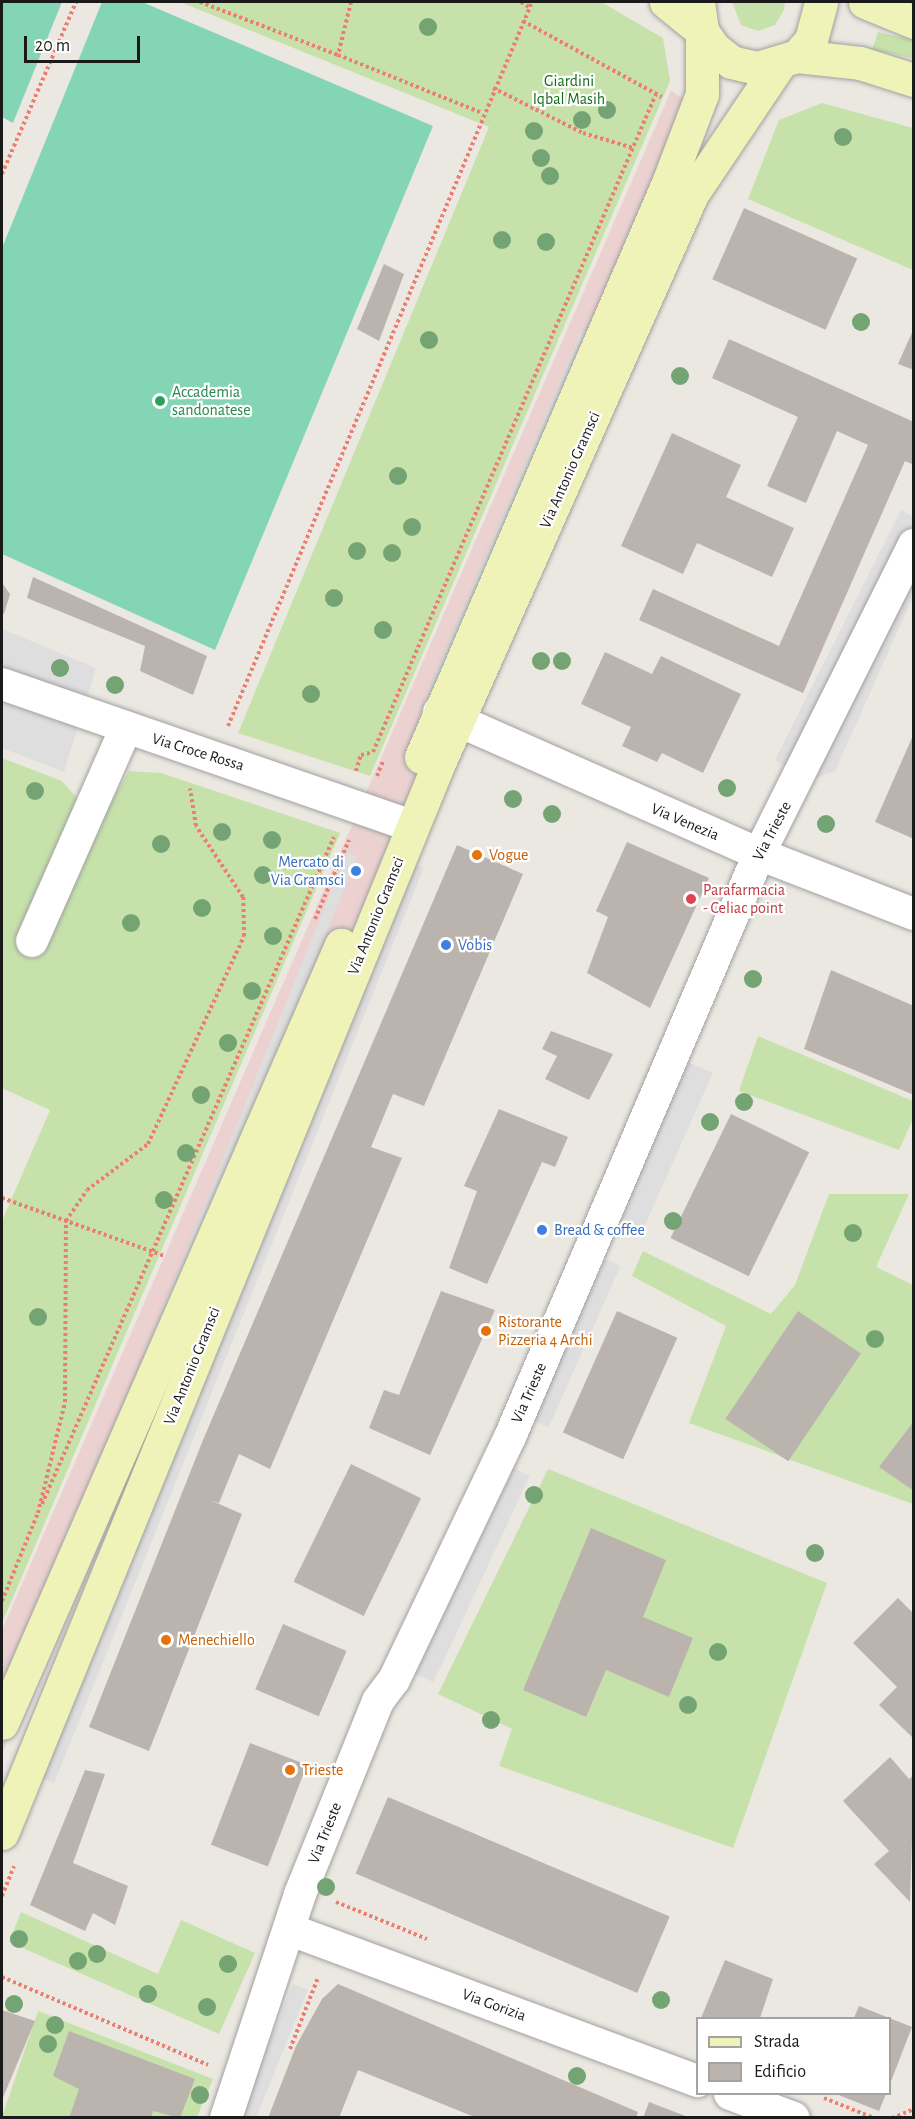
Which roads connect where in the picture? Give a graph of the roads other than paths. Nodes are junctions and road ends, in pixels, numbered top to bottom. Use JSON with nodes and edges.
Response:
{"nodes":[{"id":1,"x":666,"y":2,"type":"edge"},
{"id":2,"x":821,"y":2,"type":"edge"},
{"id":3,"x":865,"y":2,"type":"edge"},
{"id":4,"x":700,"y":16,"type":"edge"},
{"id":5,"x":914,"y":22,"type":"edge"},
{"id":6,"x":787,"y":61,"type":"junction"},
{"id":7,"x":914,"y":80,"type":"edge"},
{"id":8,"x":914,"y":545,"type":"edge"},
{"id":9,"x":2,"y":684,"type":"edge"},
{"id":10,"x":449,"y":717,"type":"junction"},
{"id":11,"x":125,"y":730,"type":"junction"},
{"id":12,"x":404,"y":824,"type":"junction"},
{"id":13,"x":759,"y":854,"type":"junction"},
{"id":14,"x":914,"y":914,"type":"edge"},
{"id":15,"x":32,"y":941,"type":"dead end"},
{"id":16,"x":2,"y":1723,"type":"edge"},
{"id":17,"x":11,"y":1785,"type":"edge"},
{"id":18,"x":2,"y":1833,"type":"edge"},
{"id":19,"x":291,"y":1930,"type":"junction"},
{"id":20,"x":696,"y":2080,"type":"edge"},
{"id":21,"x":733,"y":2095,"type":"edge"},
{"id":22,"x":226,"y":2118,"type":"edge"},
{"id":23,"x":794,"y":2118,"type":"edge"}],
"edges":[{"from":1,"to":4,"type":"street"},
{"from":2,"to":6,"type":"street","name":"Via Antonio Gramsci"},
{"from":3,"to":5,"type":"street"},
{"from":4,"to":6,"type":"street"},
{"from":4,"to":10,"type":"street","name":"Via Antonio Gramsci"},
{"from":6,"to":7,"type":"street"},
{"from":6,"to":10,"type":"street","name":"Via Antonio Gramsci"},
{"from":8,"to":13,"type":"street","name":"Via Trieste"},
{"from":9,"to":11,"type":"street","name":"Via Croce Rossa"},
{"from":10,"to":12,"type":"street","name":"Via Antonio Gramsci"},
{"from":10,"to":13,"type":"street","name":"Via Venezia"},
{"from":11,"to":12,"type":"street","name":"Via Croce Rossa"},
{"from":11,"to":15,"type":"street"},
{"from":12,"to":16,"type":"street","name":"Via Antonio Gramsci"},
{"from":12,"to":17,"type":"street","name":"Via Antonio Gramsci"},
{"from":13,"to":14,"type":"street","name":"Via Venezia"},
{"from":13,"to":19,"type":"street","name":"Via Trieste"},
{"from":17,"to":18,"type":"street","name":"Via Antonio Gramsci"},
{"from":19,"to":20,"type":"street","name":"Via Gorizia"},
{"from":19,"to":22,"type":"street","name":"Via Trieste"},
{"from":21,"to":23,"type":"street"}]}
